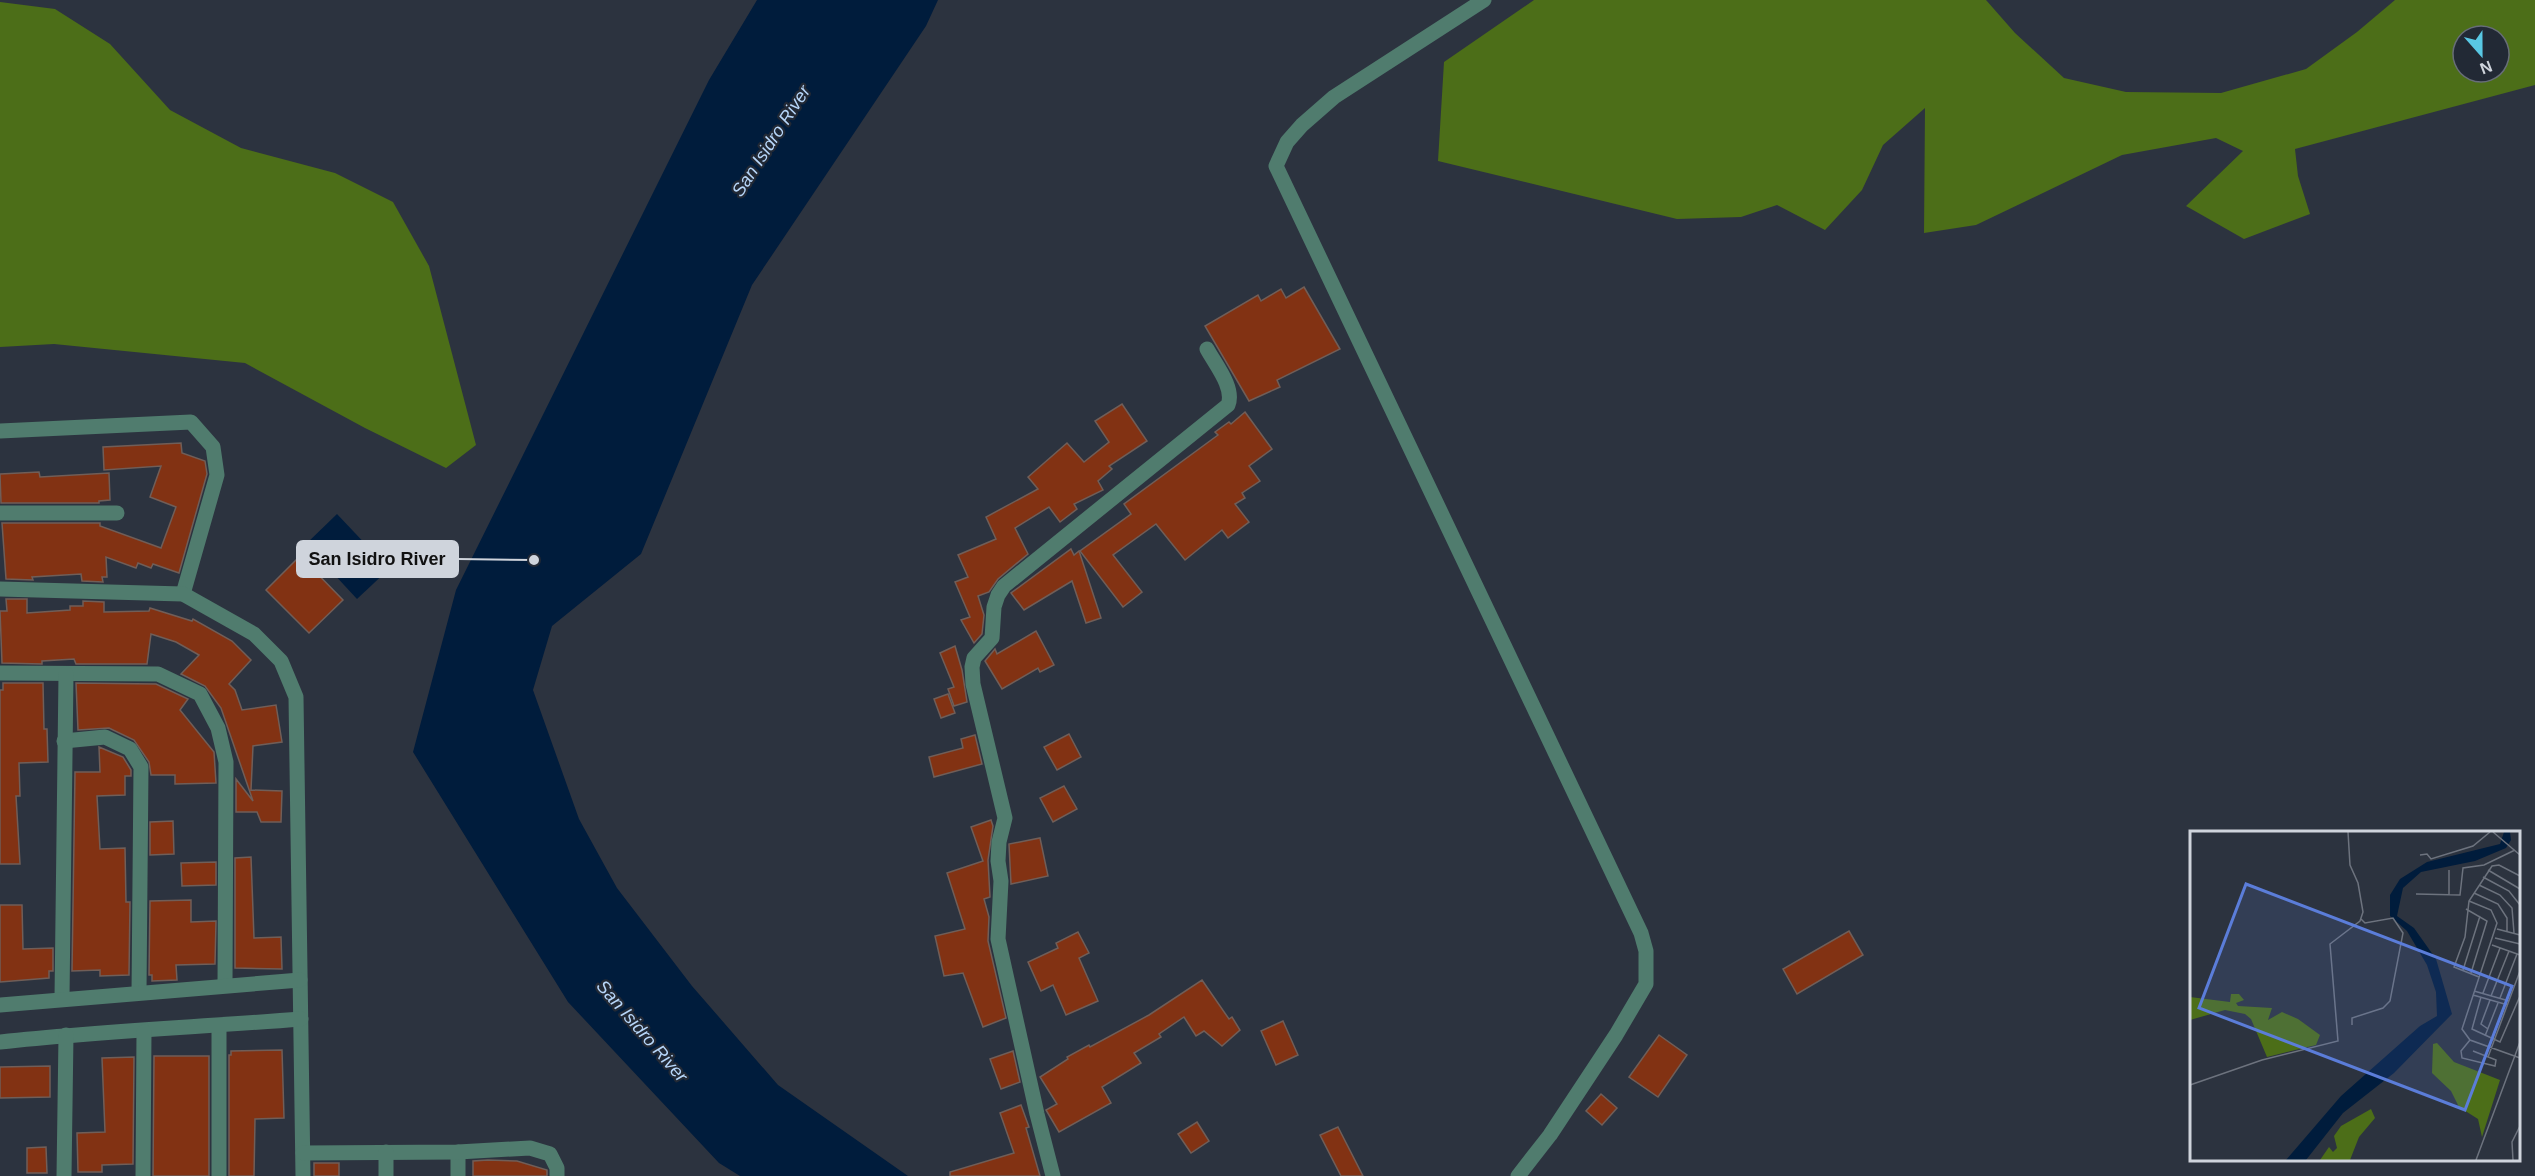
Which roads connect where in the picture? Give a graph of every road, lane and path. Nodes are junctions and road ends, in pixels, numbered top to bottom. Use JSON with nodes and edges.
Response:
{"nodes":[{"id":1,"x":1484,"y":0,"type":"edge"},
{"id":2,"x":1207,"y":349,"type":"dead end"},
{"id":3,"x":0,"y":431,"type":"edge"},
{"id":4,"x":0,"y":513,"type":"edge"},
{"id":5,"x":117,"y":513,"type":"dead end"},
{"id":6,"x":0,"y":589,"type":"edge"},
{"id":7,"x":183,"y":594,"type":"junction"},
{"id":8,"x":0,"y":673,"type":"edge"},
{"id":9,"x":66,"y":674,"type":"junction"},
{"id":10,"x":64,"y":741,"type":"junction"},
{"id":11,"x":300,"y":981,"type":"junction"},
{"id":12,"x":225,"y":985,"type":"junction"},
{"id":13,"x":139,"y":992,"type":"junction"},
{"id":14,"x":62,"y":998,"type":"junction"},
{"id":15,"x":0,"y":1005,"type":"edge"},
{"id":16,"x":301,"y":1019,"type":"junction"},
{"id":17,"x":219,"y":1026,"type":"junction"},
{"id":18,"x":144,"y":1032,"type":"junction"},
{"id":19,"x":66,"y":1035,"type":"junction"},
{"id":20,"x":0,"y":1042,"type":"edge"},
{"id":21,"x":386,"y":1152,"type":"junction"},
{"id":22,"x":458,"y":1152,"type":"junction"},
{"id":23,"x":303,"y":1153,"type":"junction"},
{"id":24,"x":64,"y":1176,"type":"edge"},
{"id":25,"x":143,"y":1176,"type":"edge"},
{"id":26,"x":219,"y":1176,"type":"edge"},
{"id":27,"x":303,"y":1176,"type":"edge"},
{"id":28,"x":386,"y":1176,"type":"edge"},
{"id":29,"x":458,"y":1176,"type":"edge"},
{"id":30,"x":557,"y":1176,"type":"edge"},
{"id":31,"x":1053,"y":1176,"type":"edge"},
{"id":32,"x":1518,"y":1176,"type":"edge"}],
"edges":[{"from":1,"to":32,"type":"street"},
{"from":2,"to":31,"type":"street"},
{"from":3,"to":7,"type":"street"},
{"from":4,"to":5,"type":"street"},
{"from":6,"to":7,"type":"street"},
{"from":7,"to":11,"type":"street"},
{"from":8,"to":9,"type":"street"},
{"from":9,"to":10,"type":"street"},
{"from":9,"to":12,"type":"street"},
{"from":10,"to":13,"type":"street"},
{"from":10,"to":14,"type":"street"},
{"from":11,"to":12,"type":"street"},
{"from":11,"to":16,"type":"street"},
{"from":12,"to":13,"type":"street"},
{"from":13,"to":14,"type":"street"},
{"from":14,"to":15,"type":"street"},
{"from":16,"to":17,"type":"street"},
{"from":16,"to":23,"type":"street"},
{"from":17,"to":18,"type":"street"},
{"from":17,"to":26,"type":"street"},
{"from":18,"to":19,"type":"street"},
{"from":18,"to":25,"type":"street"},
{"from":19,"to":20,"type":"street"},
{"from":19,"to":24,"type":"street"},
{"from":21,"to":22,"type":"street"},
{"from":21,"to":23,"type":"street"},
{"from":21,"to":28,"type":"street"},
{"from":22,"to":29,"type":"street"},
{"from":22,"to":30,"type":"street"},
{"from":23,"to":27,"type":"street"}]}
